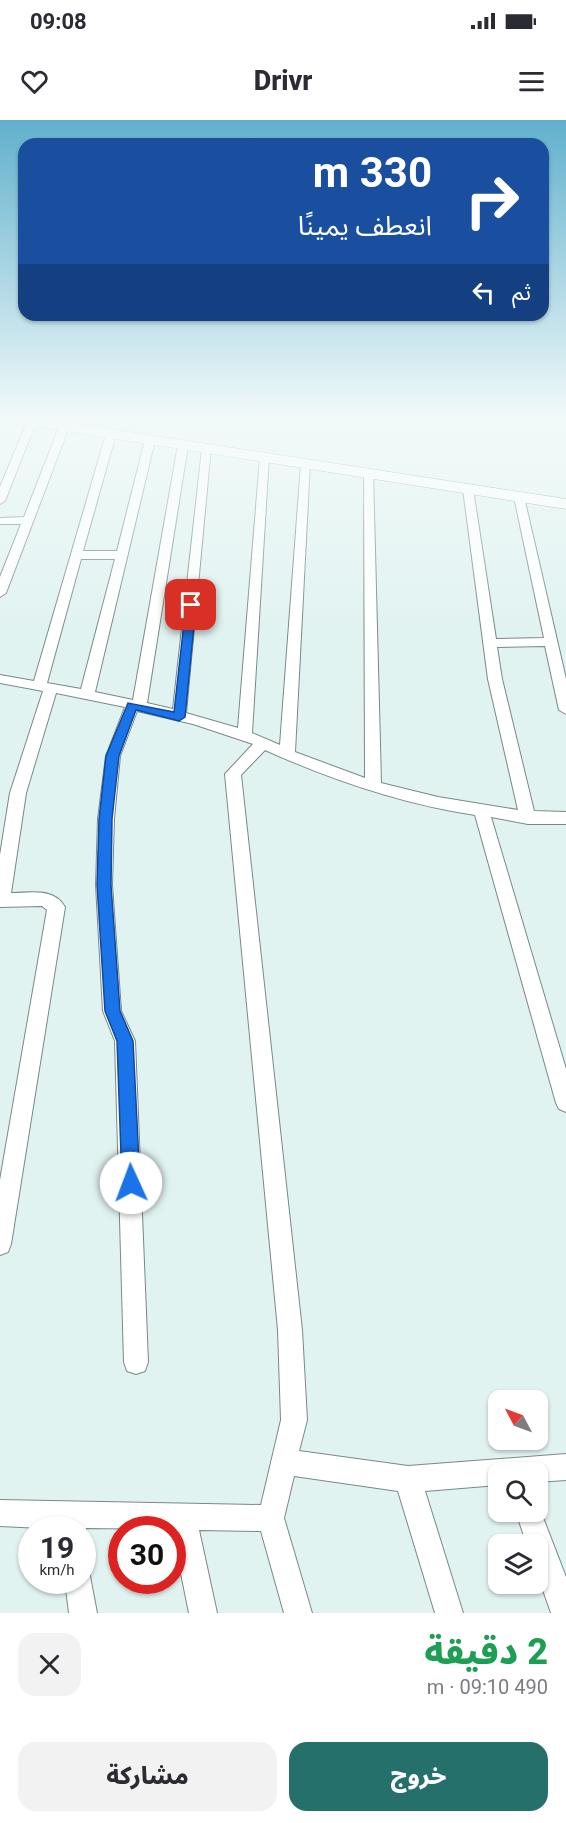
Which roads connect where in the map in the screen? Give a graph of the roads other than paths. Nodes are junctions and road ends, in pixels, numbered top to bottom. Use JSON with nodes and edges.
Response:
{"nodes":[{"id":1,"x":6,"y":487,"type":"edge"},
{"id":2,"x":40,"y":487,"type":"edge"},
{"id":3,"x":96,"y":487,"type":"edge"},
{"id":4,"x":139,"y":487,"type":"edge"},
{"id":5,"x":175,"y":487,"type":"edge"},
{"id":6,"x":203,"y":487,"type":"edge"},
{"id":7,"x":264,"y":487,"type":"edge"},
{"id":8,"x":305,"y":487,"type":"edge"},
{"id":9,"x":366,"y":487,"type":"edge"},
{"id":10,"x":456,"y":487,"type":"edge"},
{"id":11,"x":494,"y":487,"type":"edge"},
{"id":12,"x":468,"y":489,"type":"junction"},
{"id":13,"x":566,"y":496,"type":"edge"},
{"id":14,"x":519,"y":497,"type":"junction"},
{"id":15,"x":0,"y":501,"type":"edge"},
{"id":16,"x":566,"y":504,"type":"edge"},
{"id":17,"x":27,"y":520,"type":"junction"},
{"id":18,"x":0,"y":521,"type":"edge"},
{"id":19,"x":76,"y":555,"type":"junction"},
{"id":20,"x":122,"y":555,"type":"junction"},
{"id":21,"x":0,"y":593,"type":"edge"},
{"id":22,"x":549,"y":642,"type":"junction"},
{"id":23,"x":490,"y":643,"type":"junction"},
{"id":24,"x":0,"y":679,"type":"edge"},
{"id":25,"x":45,"y":687,"type":"junction"},
{"id":26,"x":87,"y":695,"type":"junction"},
{"id":27,"x":136,"y":706,"type":"junction"},
{"id":28,"x":566,"y":710,"type":"edge"},
{"id":29,"x":179,"y":717,"type":"junction"},
{"id":30,"x":253,"y":740,"type":"junction"},
{"id":31,"x":287,"y":754,"type":"junction"},
{"id":32,"x":373,"y":786,"type":"junction"},
{"id":33,"x":481,"y":809,"type":"junction"},
{"id":34,"x":528,"y":818,"type":"junction"},
{"id":35,"x":566,"y":818,"type":"edge"},
{"id":36,"x":0,"y":900,"type":"edge"},
{"id":37,"x":566,"y":1103,"type":"edge"},
{"id":38,"x":0,"y":1244,"type":"edge"},
{"id":39,"x":136,"y":1362,"type":"dead end"},
{"id":40,"x":285,"y":1462,"type":"junction"},
{"id":41,"x":566,"y":1467,"type":"edge"},
{"id":42,"x":548,"y":1469,"type":"edge"},
{"id":43,"x":488,"y":1474,"type":"edge"},
{"id":44,"x":408,"y":1479,"type":"junction"},
{"id":45,"x":0,"y":1513,"type":"edge"},
{"id":46,"x":24,"y":1516,"type":"edge"},
{"id":47,"x":186,"y":1516,"type":"edge"},
{"id":48,"x":271,"y":1518,"type":"junction"},
{"id":49,"x":533,"y":1522,"type":"edge"},
{"id":50,"x":186,"y":1531,"type":"edge"},
{"id":51,"x":81,"y":1594,"type":"edge"},
{"id":52,"x":83,"y":1613,"type":"edge"},
{"id":53,"x":203,"y":1613,"type":"edge"},
{"id":54,"x":298,"y":1613,"type":"edge"},
{"id":55,"x":449,"y":1613,"type":"edge"},
{"id":56,"x":565,"y":1613,"type":"edge"}],
"edges":[{"from":1,"to":15,"type":"street"},
{"from":2,"to":17,"type":"street"},
{"from":3,"to":19,"type":"street"},
{"from":4,"to":20,"type":"street"},
{"from":5,"to":27,"type":"street"},
{"from":6,"to":29,"type":"street"},
{"from":7,"to":30,"type":"street"},
{"from":8,"to":31,"type":"street"},
{"from":9,"to":32,"type":"street"},
{"from":10,"to":12,"type":"highway"},
{"from":11,"to":13,"type":"highway"},
{"from":12,"to":14,"type":"highway"},
{"from":12,"to":23,"type":"street"},
{"from":14,"to":16,"type":"highway"},
{"from":14,"to":22,"type":"street"},
{"from":17,"to":18,"type":"street"},
{"from":17,"to":21,"type":"street"},
{"from":19,"to":20,"type":"street"},
{"from":19,"to":25,"type":"street"},
{"from":20,"to":26,"type":"street"},
{"from":22,"to":23,"type":"street"},
{"from":22,"to":28,"type":"street"},
{"from":23,"to":34,"type":"street"},
{"from":24,"to":25,"type":"street"},
{"from":25,"to":26,"type":"street"},
{"from":25,"to":36,"type":"street"},
{"from":26,"to":27,"type":"street"},
{"from":27,"to":29,"type":"street"},
{"from":27,"to":39,"type":"street"},
{"from":29,"to":30,"type":"street"},
{"from":30,"to":31,"type":"street"},
{"from":30,"to":40,"type":"street"},
{"from":31,"to":32,"type":"street"},
{"from":32,"to":33,"type":"street"},
{"from":33,"to":34,"type":"street"},
{"from":33,"to":37,"type":"street"},
{"from":34,"to":35,"type":"street"},
{"from":36,"to":38,"type":"street"},
{"from":40,"to":44,"type":"street"},
{"from":40,"to":48,"type":"street"},
{"from":41,"to":42,"type":"street"},
{"from":43,"to":44,"type":"street"},
{"from":44,"to":55,"type":"street"},
{"from":45,"to":46,"type":"street"},
{"from":47,"to":48,"type":"street"},
{"from":48,"to":54,"type":"street"},
{"from":49,"to":56,"type":"street"},
{"from":50,"to":53,"type":"street"},
{"from":51,"to":52,"type":"street"}]}
